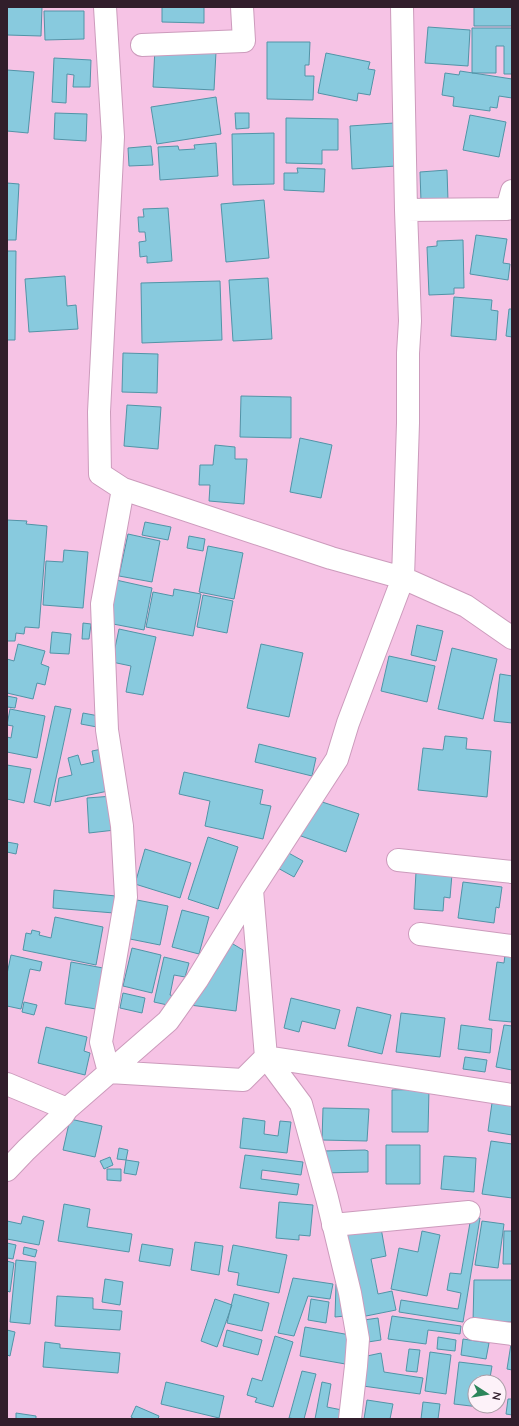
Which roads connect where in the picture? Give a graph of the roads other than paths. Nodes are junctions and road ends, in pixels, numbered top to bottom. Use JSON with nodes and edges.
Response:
{"nodes":[{"id":1,"x":104,"y":7,"type":"edge"},
{"id":2,"x":242,"y":7,"type":"edge"},
{"id":3,"x":402,"y":7,"type":"edge"},
{"id":4,"x":142,"y":45,"type":"dead end"},
{"id":5,"x":510,"y":203,"type":"edge"},
{"id":6,"x":406,"y":210,"type":"junction"},
{"id":7,"x":124,"y":488,"type":"junction"},
{"id":8,"x":403,"y":578,"type":"junction"},
{"id":9,"x":511,"y":635,"type":"edge"},
{"id":10,"x":398,"y":860,"type":"dead end"},
{"id":11,"x":512,"y":872,"type":"edge"},
{"id":12,"x":252,"y":890,"type":"junction"},
{"id":13,"x":420,"y":934,"type":"dead end"},
{"id":14,"x":512,"y":946,"type":"edge"},
{"id":15,"x":266,"y":1057,"type":"junction"},
{"id":16,"x":109,"y":1072,"type":"junction"},
{"id":17,"x":7,"y":1084,"type":"edge"},
{"id":18,"x":512,"y":1095,"type":"edge"},
{"id":19,"x":67,"y":1109,"type":"junction"},
{"id":20,"x":7,"y":1170,"type":"edge"},
{"id":21,"x":469,"y":1212,"type":"dead end"},
{"id":22,"x":333,"y":1225,"type":"junction"},
{"id":23,"x":474,"y":1329,"type":"dead end"},
{"id":24,"x":512,"y":1334,"type":"edge"},
{"id":25,"x":350,"y":1419,"type":"edge"}],
"edges":[{"from":1,"to":7,"type":"street"},
{"from":2,"to":4,"type":"street"},
{"from":3,"to":6,"type":"street"},
{"from":5,"to":6,"type":"street"},
{"from":6,"to":8,"type":"street"},
{"from":7,"to":8,"type":"street"},
{"from":7,"to":16,"type":"street"},
{"from":8,"to":9,"type":"street"},
{"from":8,"to":12,"type":"street"},
{"from":10,"to":11,"type":"street"},
{"from":12,"to":15,"type":"street"},
{"from":12,"to":16,"type":"street"},
{"from":13,"to":14,"type":"street"},
{"from":15,"to":16,"type":"street"},
{"from":15,"to":18,"type":"street"},
{"from":15,"to":22,"type":"street"},
{"from":16,"to":19,"type":"street"},
{"from":17,"to":19,"type":"street"},
{"from":19,"to":20,"type":"street"},
{"from":21,"to":22,"type":"street"},
{"from":22,"to":25,"type":"street"},
{"from":23,"to":24,"type":"street"}]}
